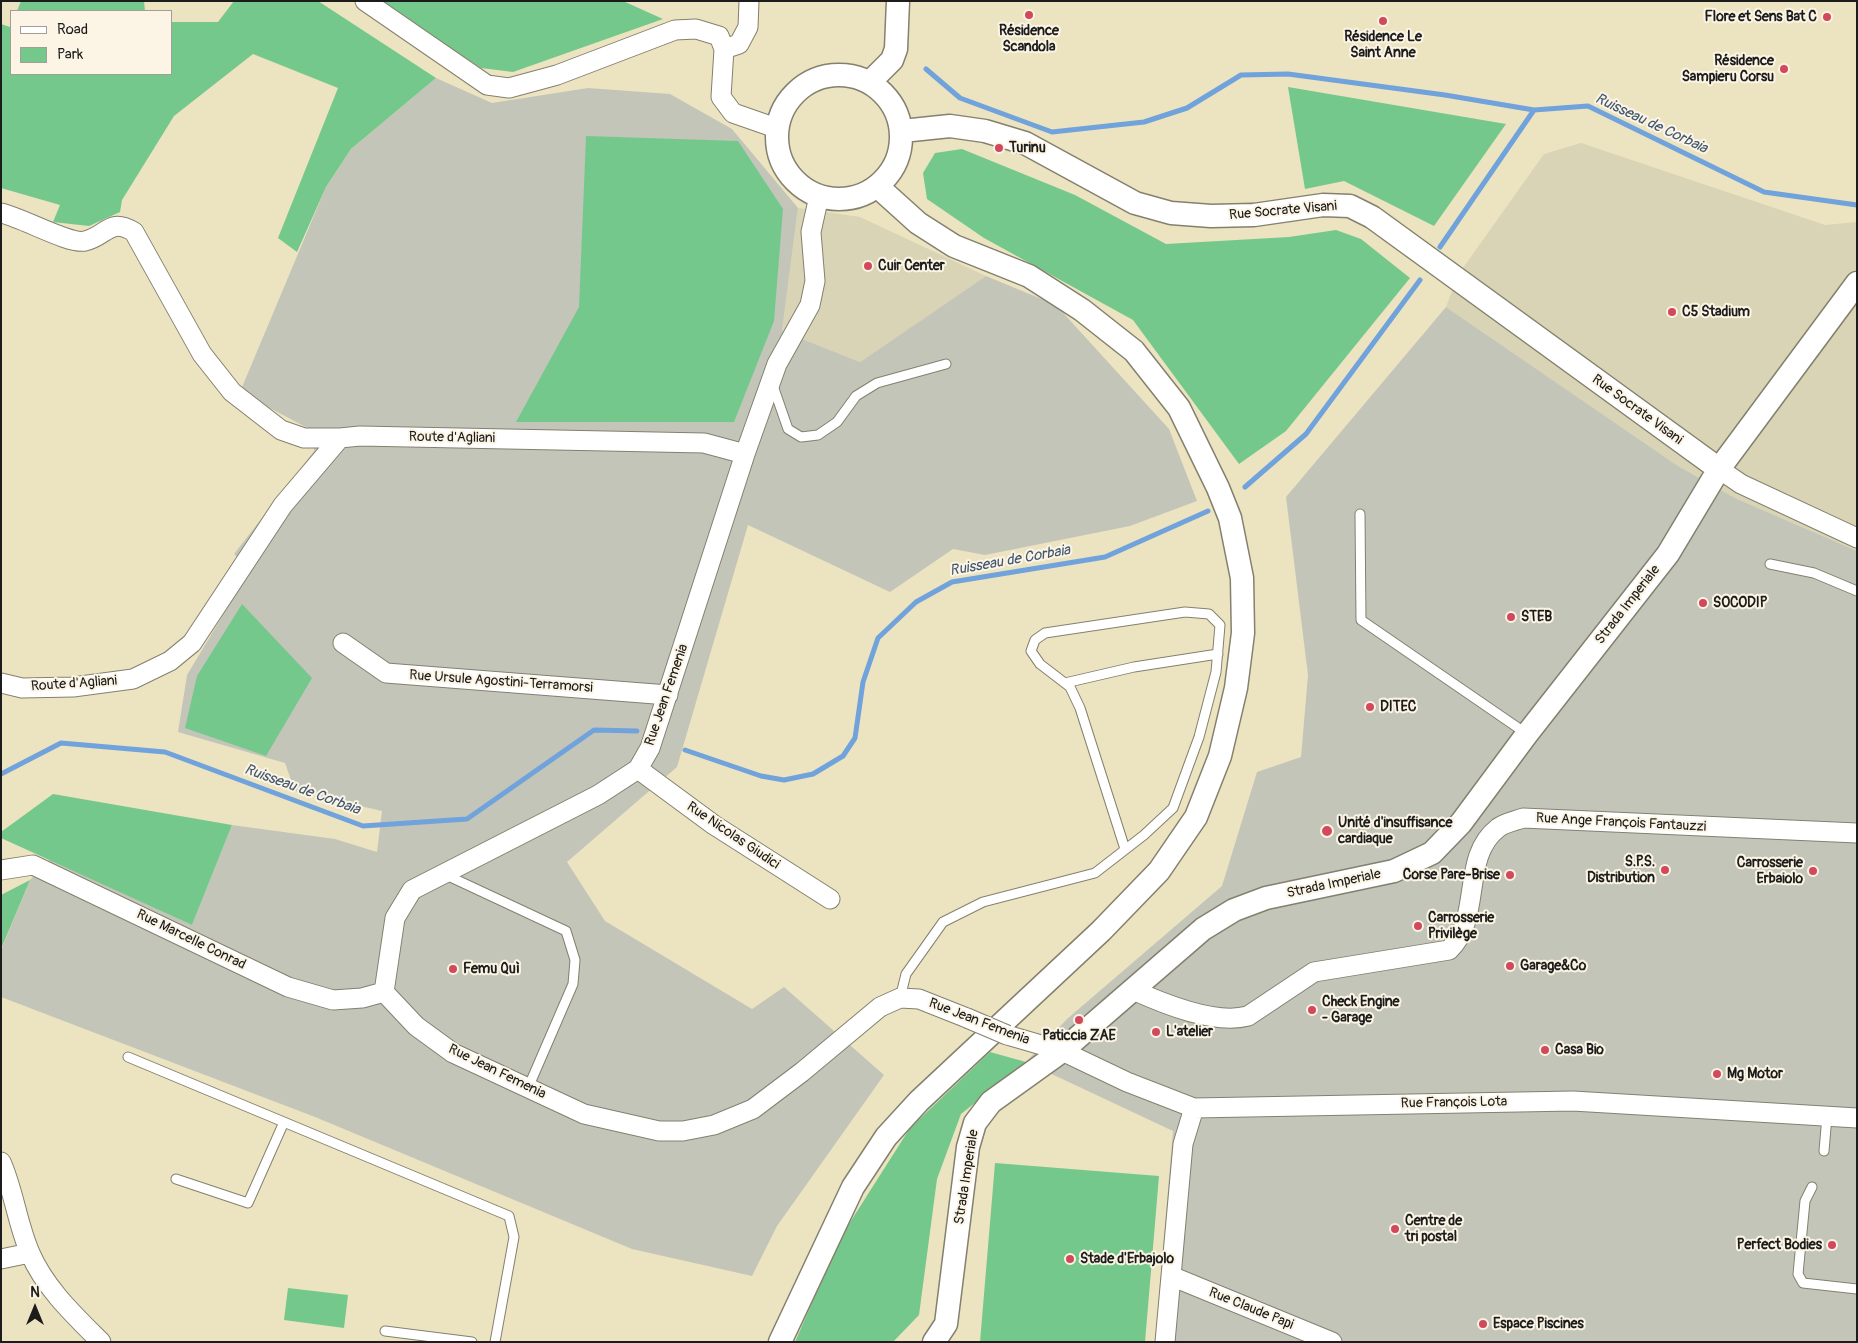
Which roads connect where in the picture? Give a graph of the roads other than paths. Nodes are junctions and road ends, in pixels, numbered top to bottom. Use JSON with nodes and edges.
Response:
{"nodes":[{"id":1,"x":365,"y":1,"type":"edge"},
{"id":2,"x":749,"y":1,"type":"edge"},
{"id":3,"x":898,"y":1,"type":"edge"},
{"id":4,"x":724,"y":49,"type":"junction"},
{"id":5,"x":870,"y":82,"type":"junction"},
{"id":6,"x":776,"y":128,"type":"junction"},
{"id":7,"x":902,"y":131,"type":"junction"},
{"id":8,"x":877,"y":186,"type":"junction"},
{"id":9,"x":819,"y":196,"type":"junction"},
{"id":10,"x":1,"y":213,"type":"edge"},
{"id":11,"x":1857,"y":283,"type":"edge"},
{"id":12,"x":946,"y":364,"type":"dead end"},
{"id":13,"x":771,"y":380,"type":"junction"},
{"id":14,"x":340,"y":438,"type":"junction"},
{"id":15,"x":745,"y":454,"type":"junction"},
{"id":16,"x":1719,"y":469,"type":"junction"},
{"id":17,"x":1360,"y":514,"type":"dead end"},
{"id":18,"x":1857,"y":538,"type":"edge"},
{"id":19,"x":1770,"y":564,"type":"dead end"},
{"id":20,"x":1857,"y":591,"type":"edge"},
{"id":21,"x":343,"y":643,"type":"dead end"},
{"id":22,"x":1218,"y":654,"type":"junction"},
{"id":23,"x":1,"y":683,"type":"edge"},
{"id":24,"x":1065,"y":683,"type":"junction"},
{"id":25,"x":668,"y":695,"type":"junction"},
{"id":26,"x":1527,"y":734,"type":"junction"},
{"id":27,"x":638,"y":769,"type":"junction"},
{"id":28,"x":1857,"y":833,"type":"edge"},
{"id":29,"x":1125,"y":850,"type":"junction"},
{"id":30,"x":1,"y":870,"type":"edge"},
{"id":31,"x":441,"y":873,"type":"junction"},
{"id":32,"x":830,"y":898,"type":"dead end"},
{"id":33,"x":1133,"y":990,"type":"junction"},
{"id":34,"x":384,"y":992,"type":"junction"},
{"id":35,"x":900,"y":998,"type":"junction"},
{"id":36,"x":1062,"y":1051,"type":"junction"},
{"id":37,"x":128,"y":1057,"type":"dead end"},
{"id":38,"x":528,"y":1088,"type":"junction"},
{"id":39,"x":1194,"y":1108,"type":"junction"},
{"id":40,"x":1827,"y":1116,"type":"junction"},
{"id":41,"x":1857,"y":1118,"type":"edge"},
{"id":42,"x":284,"y":1122,"type":"junction"},
{"id":43,"x":1824,"y":1151,"type":"dead end"},
{"id":44,"x":1,"y":1162,"type":"edge"},
{"id":45,"x":176,"y":1179,"type":"dead end"},
{"id":46,"x":1812,"y":1187,"type":"dead end"},
{"id":47,"x":30,"y":1253,"type":"junction"},
{"id":48,"x":1,"y":1259,"type":"edge"},
{"id":49,"x":1171,"y":1276,"type":"junction"},
{"id":50,"x":1857,"y":1289,"type":"edge"},
{"id":51,"x":385,"y":1330,"type":"dead end"},
{"id":52,"x":101,"y":1342,"type":"edge"},
{"id":53,"x":472,"y":1342,"type":"edge"},
{"id":54,"x":496,"y":1342,"type":"edge"},
{"id":55,"x":780,"y":1342,"type":"edge"},
{"id":56,"x":934,"y":1342,"type":"edge"},
{"id":57,"x":1164,"y":1342,"type":"edge"},
{"id":58,"x":1332,"y":1342,"type":"edge"}],
"edges":[{"from":1,"to":4,"type":"street"},
{"from":2,"to":4,"type":"street"},
{"from":3,"to":5,"type":"street"},
{"from":4,"to":6,"type":"street"},
{"from":5,"to":6,"type":"street"},
{"from":5,"to":7,"type":"street"},
{"from":6,"to":9,"type":"street"},
{"from":7,"to":8,"type":"street"},
{"from":7,"to":16,"type":"street","name":"Rue Socrate Visani"},
{"from":8,"to":9,"type":"street"},
{"from":8,"to":55,"type":"street"},
{"from":9,"to":13,"type":"street"},
{"from":10,"to":14,"type":"street"},
{"from":11,"to":16,"type":"street","name":"Strada Imperiale"},
{"from":12,"to":13,"type":"lane"},
{"from":13,"to":15,"type":"street"},
{"from":14,"to":15,"type":"street","name":"Route d'Agliani"},
{"from":14,"to":23,"type":"street","name":"Route d'Agliani"},
{"from":15,"to":25,"type":"street","name":"Rue Jean Femenia"},
{"from":16,"to":18,"type":"street"},
{"from":16,"to":26,"type":"street","name":"Strada Imperiale"},
{"from":17,"to":26,"type":"lane"},
{"from":19,"to":20,"type":"lane"},
{"from":21,"to":25,"type":"street","name":"Rue Ursule Agostini-Terramorsi"},
{"from":22,"to":24,"type":"lane"},
{"from":22,"to":24,"type":"lane"},
{"from":22,"to":29,"type":"lane"},
{"from":24,"to":29,"type":"lane"},
{"from":25,"to":27,"type":"street","name":"Rue Jean Femenia"},
{"from":26,"to":33,"type":"street","name":"Strada Imperiale"},
{"from":27,"to":31,"type":"street","name":"Rue Jean Femenia"},
{"from":27,"to":32,"type":"street","name":"Rue Nicolas Giudici"},
{"from":28,"to":33,"type":"street","name":"Rue Ange François Fantauzzi"},
{"from":29,"to":35,"type":"lane"},
{"from":30,"to":34,"type":"street","name":"Rue Marcelle Conrad"},
{"from":31,"to":34,"type":"street","name":"Rue Jean Femenia"},
{"from":31,"to":38,"type":"lane"},
{"from":33,"to":36,"type":"street","name":"Strada Imperiale"},
{"from":34,"to":38,"type":"street","name":"Rue Jean Femenia"},
{"from":35,"to":36,"type":"street","name":"Rue Jean Femenia","bridge":true},
{"from":35,"to":38,"type":"street","name":"Rue Jean Femenia"},
{"from":36,"to":39,"type":"street","name":"Rue François Lota"},
{"from":36,"to":56,"type":"street","name":"Strada Imperiale"},
{"from":37,"to":42,"type":"lane"},
{"from":39,"to":40,"type":"street","name":"Rue François Lota"},
{"from":39,"to":49,"type":"street"},
{"from":40,"to":41,"type":"street","name":"Rue François Lota"},
{"from":40,"to":43,"type":"lane"},
{"from":42,"to":45,"type":"lane"},
{"from":42,"to":54,"type":"lane"},
{"from":44,"to":47,"type":"street"},
{"from":46,"to":50,"type":"lane"},
{"from":47,"to":48,"type":"street"},
{"from":47,"to":52,"type":"street"},
{"from":49,"to":57,"type":"street"},
{"from":49,"to":58,"type":"street","name":"Rue Claude Papi"},
{"from":51,"to":53,"type":"lane"}]}
